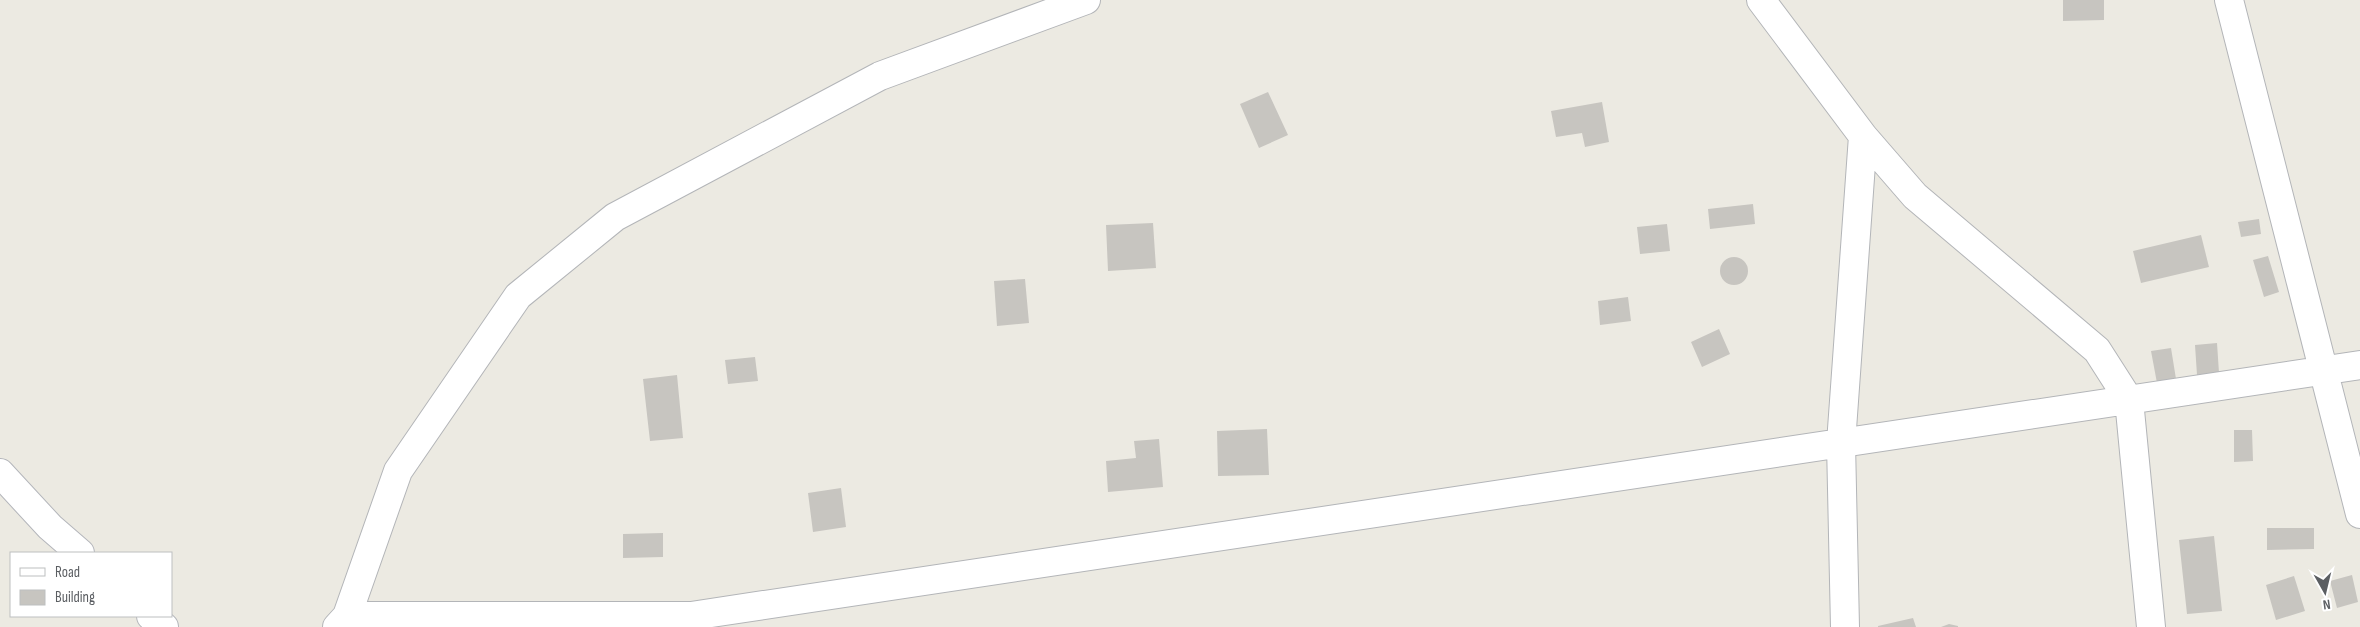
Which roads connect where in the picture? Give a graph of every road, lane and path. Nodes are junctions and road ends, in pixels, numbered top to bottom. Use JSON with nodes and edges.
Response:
{"nodes":[{"id":1,"x":1086,"y":0,"type":"edge"},
{"id":2,"x":1761,"y":0,"type":"edge"},
{"id":3,"x":2230,"y":0,"type":"edge"},
{"id":4,"x":1863,"y":136,"type":"junction"},
{"id":5,"x":2360,"y":365,"type":"edge"},
{"id":6,"x":2323,"y":370,"type":"junction"},
{"id":7,"x":2129,"y":400,"type":"junction"},
{"id":8,"x":1841,"y":443,"type":"junction"},
{"id":9,"x":0,"y":473,"type":"edge"},
{"id":10,"x":2360,"y":514,"type":"edge"},
{"id":11,"x":79,"y":552,"type":"edge"},
{"id":12,"x":152,"y":617,"type":"edge"},
{"id":13,"x":342,"y":621,"type":"edge"},
{"id":14,"x":164,"y":627,"type":"edge"},
{"id":15,"x":1844,"y":627,"type":"edge"},
{"id":16,"x":2151,"y":627,"type":"edge"}],
"edges":[{"from":1,"to":13,"type":"street"},
{"from":2,"to":4,"type":"street"},
{"from":3,"to":6,"type":"street"},
{"from":4,"to":7,"type":"street"},
{"from":4,"to":8,"type":"street"},
{"from":5,"to":6,"type":"street"},
{"from":6,"to":7,"type":"street"},
{"from":6,"to":10,"type":"street"},
{"from":7,"to":8,"type":"street"},
{"from":7,"to":16,"type":"street"},
{"from":8,"to":13,"type":"street"},
{"from":8,"to":15,"type":"street"},
{"from":9,"to":11,"type":"street"},
{"from":12,"to":14,"type":"street"}]}
